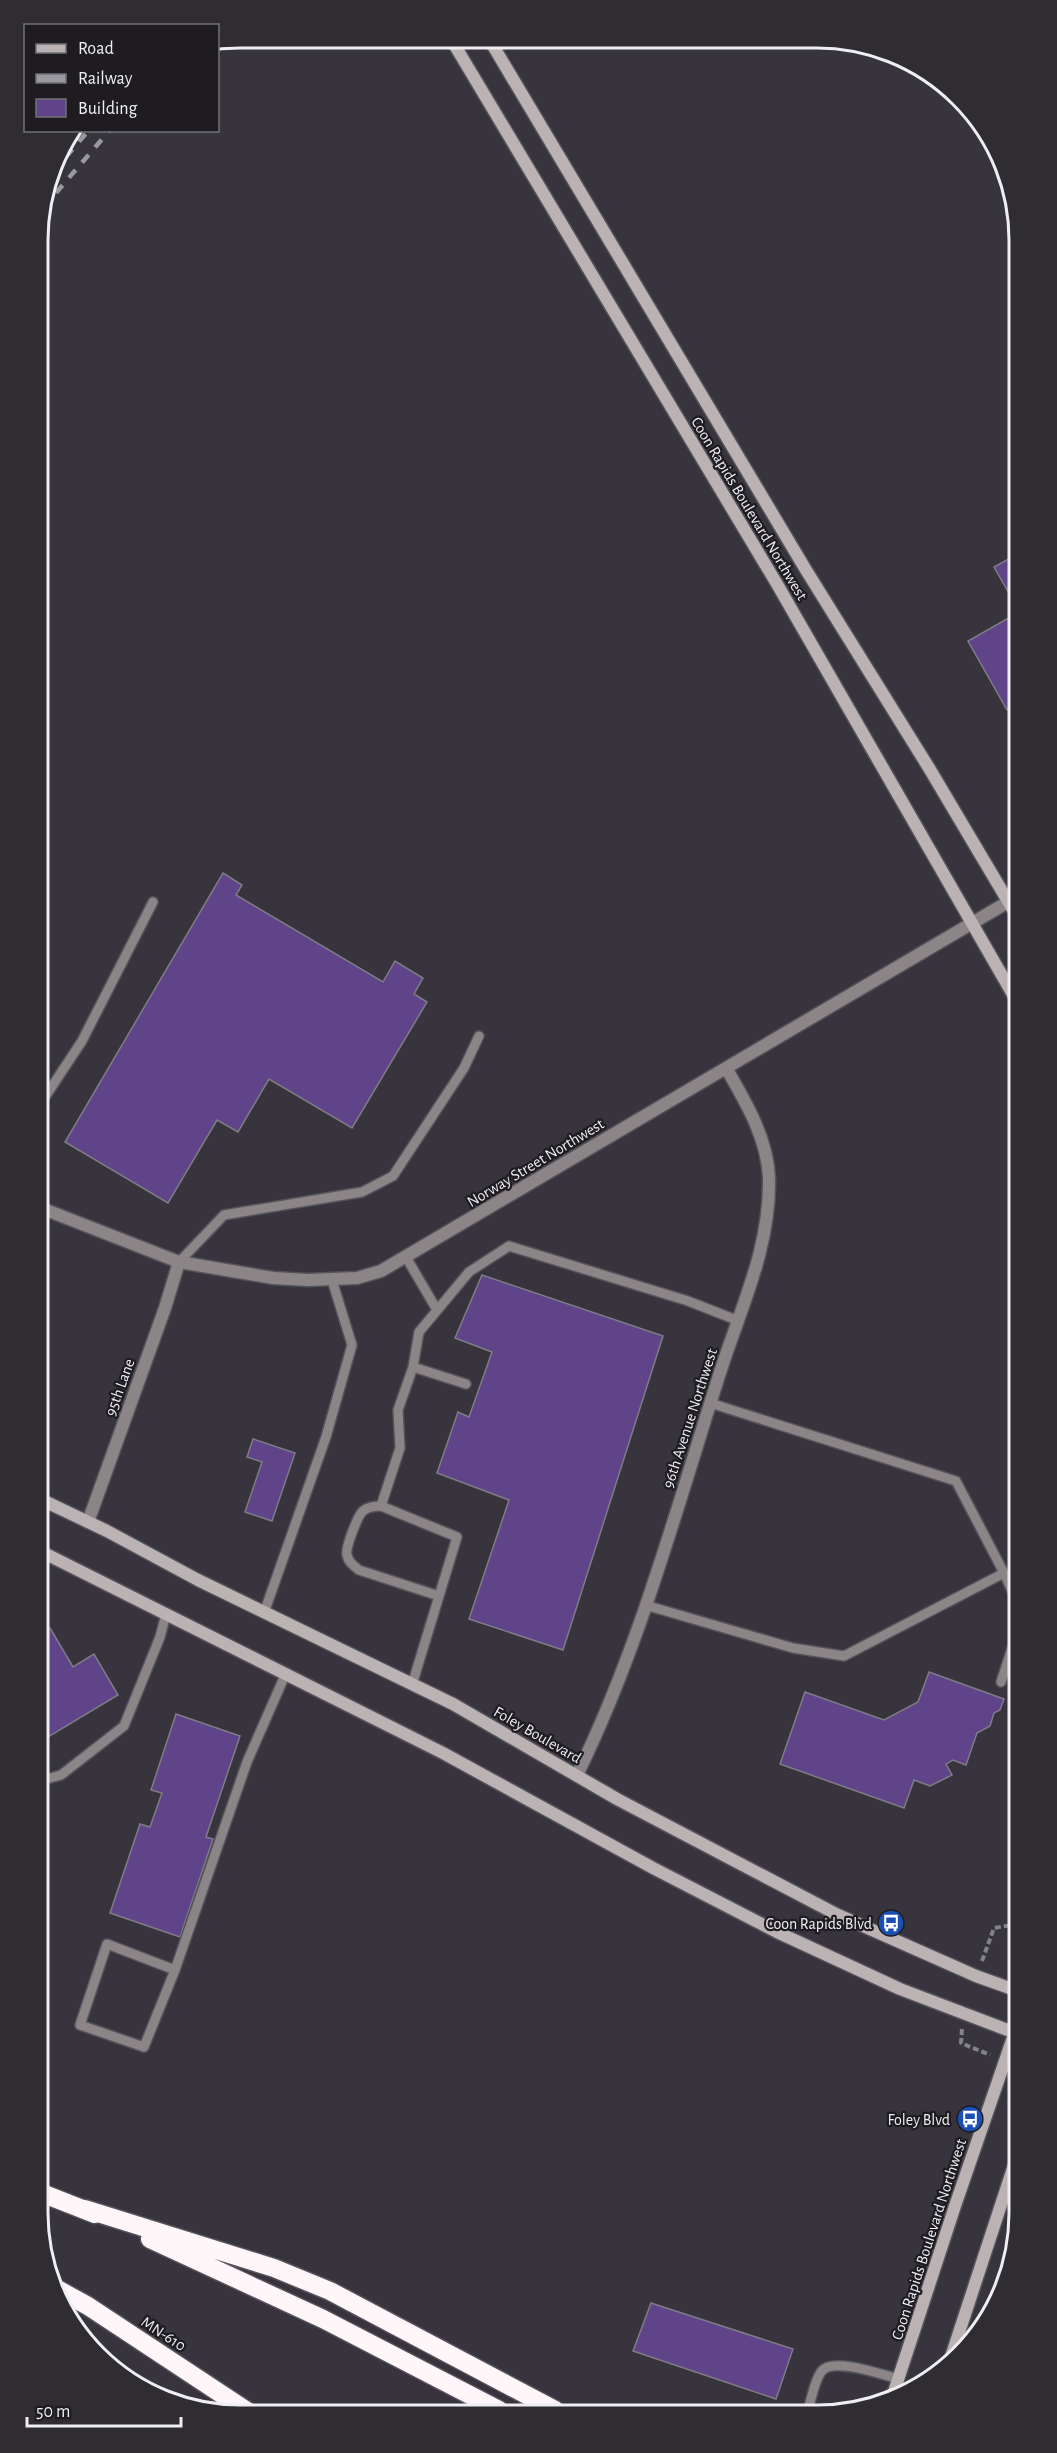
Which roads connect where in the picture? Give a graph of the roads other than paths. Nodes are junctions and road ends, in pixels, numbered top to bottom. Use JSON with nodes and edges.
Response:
{"nodes":[{"id":1,"x":456,"y":48,"type":"edge"},
{"id":2,"x":494,"y":48,"type":"edge"},
{"id":3,"x":153,"y":902,"type":"dead end"},
{"id":4,"x":1009,"y":903,"type":"edge"},
{"id":5,"x":1009,"y":909,"type":"edge"},
{"id":6,"x":972,"y":922,"type":"junction"},
{"id":7,"x":1009,"y":987,"type":"edge"},
{"id":8,"x":479,"y":1036,"type":"dead end"},
{"id":9,"x":726,"y":1068,"type":"junction"},
{"id":10,"x":48,"y":1090,"type":"edge"},
{"id":11,"x":48,"y":1211,"type":"edge"},
{"id":12,"x":406,"y":1257,"type":"junction"},
{"id":13,"x":179,"y":1262,"type":"junction"},
{"id":14,"x":332,"y":1280,"type":"junction"},
{"id":15,"x":437,"y":1310,"type":"junction"},
{"id":16,"x":740,"y":1321,"type":"junction"},
{"id":17,"x":412,"y":1367,"type":"junction"},
{"id":18,"x":466,"y":1384,"type":"dead end"},
{"id":19,"x":710,"y":1403,"type":"junction"},
{"id":20,"x":48,"y":1503,"type":"edge"},
{"id":21,"x":381,"y":1506,"type":"junction"},
{"id":22,"x":88,"y":1522,"type":"junction"},
{"id":23,"x":48,"y":1555,"type":"edge"},
{"id":24,"x":1004,"y":1573,"type":"junction"},
{"id":25,"x":1009,"y":1584,"type":"edge"},
{"id":26,"x":439,"y":1596,"type":"junction"},
{"id":27,"x":645,"y":1605,"type":"junction"},
{"id":28,"x":264,"y":1612,"type":"junction"},
{"id":29,"x":166,"y":1614,"type":"junction"},
{"id":30,"x":1009,"y":1658,"type":"edge"},
{"id":31,"x":286,"y":1674,"type":"junction"},
{"id":32,"x":1001,"y":1682,"type":"dead end"},
{"id":33,"x":412,"y":1685,"type":"junction"},
{"id":34,"x":576,"y":1775,"type":"junction"},
{"id":35,"x":48,"y":1779,"type":"edge"},
{"id":36,"x":175,"y":1970,"type":"junction"},
{"id":37,"x":1009,"y":1989,"type":"edge"},
{"id":38,"x":1009,"y":2028,"type":"edge"},
{"id":39,"x":1009,"y":2051,"type":"edge"},
{"id":40,"x":1009,"y":2180,"type":"edge"},
{"id":41,"x":48,"y":2195,"type":"edge"},
{"id":42,"x":85,"y":2209,"type":"junction"},
{"id":43,"x":67,"y":2295,"type":"edge"},
{"id":44,"x":954,"y":2347,"type":"edge"},
{"id":45,"x":899,"y":2379,"type":"junction"},
{"id":46,"x":896,"y":2387,"type":"edge"},
{"id":47,"x":238,"y":2405,"type":"edge"},
{"id":48,"x":489,"y":2405,"type":"edge"},
{"id":49,"x":546,"y":2405,"type":"edge"},
{"id":50,"x":809,"y":2405,"type":"edge"}],
"edges":[{"from":1,"to":6,"type":"main road","name":"Coon Rapids Boulevard Northwest"},
{"from":2,"to":4,"type":"main road","name":"Coon Rapids Boulevard Northwest"},
{"from":3,"to":10,"type":"lane"},
{"from":5,"to":6,"type":"street","name":"Norway Street Northwest"},
{"from":6,"to":7,"type":"main road","name":"Coon Rapids Boulevard Northwest"},
{"from":6,"to":9,"type":"street","name":"Norway Street Northwest"},
{"from":8,"to":13,"type":"lane"},
{"from":9,"to":12,"type":"street","name":"Norway Street Northwest"},
{"from":9,"to":16,"type":"street","name":"96th Avenue Northwest"},
{"from":11,"to":13,"type":"street","name":"Norway Street Northwest"},
{"from":12,"to":14,"type":"street","name":"Norway Street Northwest"},
{"from":12,"to":15,"type":"lane"},
{"from":13,"to":14,"type":"street","name":"Norway Street Northwest"},
{"from":13,"to":22,"type":"street","name":"95th Lane"},
{"from":14,"to":28,"type":"lane"},
{"from":15,"to":16,"type":"lane"},
{"from":15,"to":17,"type":"lane"},
{"from":16,"to":19,"type":"street","name":"96th Avenue Northwest"},
{"from":17,"to":18,"type":"lane"},
{"from":17,"to":21,"type":"lane"},
{"from":19,"to":24,"type":"lane"},
{"from":19,"to":27,"type":"street","name":"96th Avenue Northwest"},
{"from":20,"to":22,"type":"main road","name":"Foley Boulevard"},
{"from":21,"to":26,"type":"lane"},
{"from":21,"to":26,"type":"lane"},
{"from":22,"to":28,"type":"main road","name":"Foley Boulevard"},
{"from":23,"to":29,"type":"main road"},
{"from":24,"to":25,"type":"lane"},
{"from":24,"to":27,"type":"lane"},
{"from":26,"to":33,"type":"lane"},
{"from":27,"to":34,"type":"street","name":"96th Avenue Northwest"},
{"from":28,"to":33,"type":"main road","name":"Foley Boulevard"},
{"from":29,"to":31,"type":"main road"},
{"from":29,"to":35,"type":"lane"},
{"from":30,"to":32,"type":"lane"},
{"from":31,"to":36,"type":"lane"},
{"from":31,"to":38,"type":"main road"},
{"from":33,"to":34,"type":"main road","name":"Foley Boulevard"},
{"from":34,"to":37,"type":"main road","name":"Foley Boulevard"},
{"from":36,"to":36,"type":"lane"},
{"from":39,"to":45,"type":"main road","name":"Coon Rapids Boulevard Northwest"},
{"from":40,"to":44,"type":"main road"},
{"from":41,"to":42,"type":"highway"},
{"from":42,"to":48,"type":"highway"},
{"from":42,"to":49,"type":"highway"},
{"from":43,"to":47,"type":"highway","name":"MN-610"},
{"from":45,"to":46,"type":"main road","name":"Coon Rapids Boulevard Northwest"},
{"from":45,"to":50,"type":"lane"}]}
